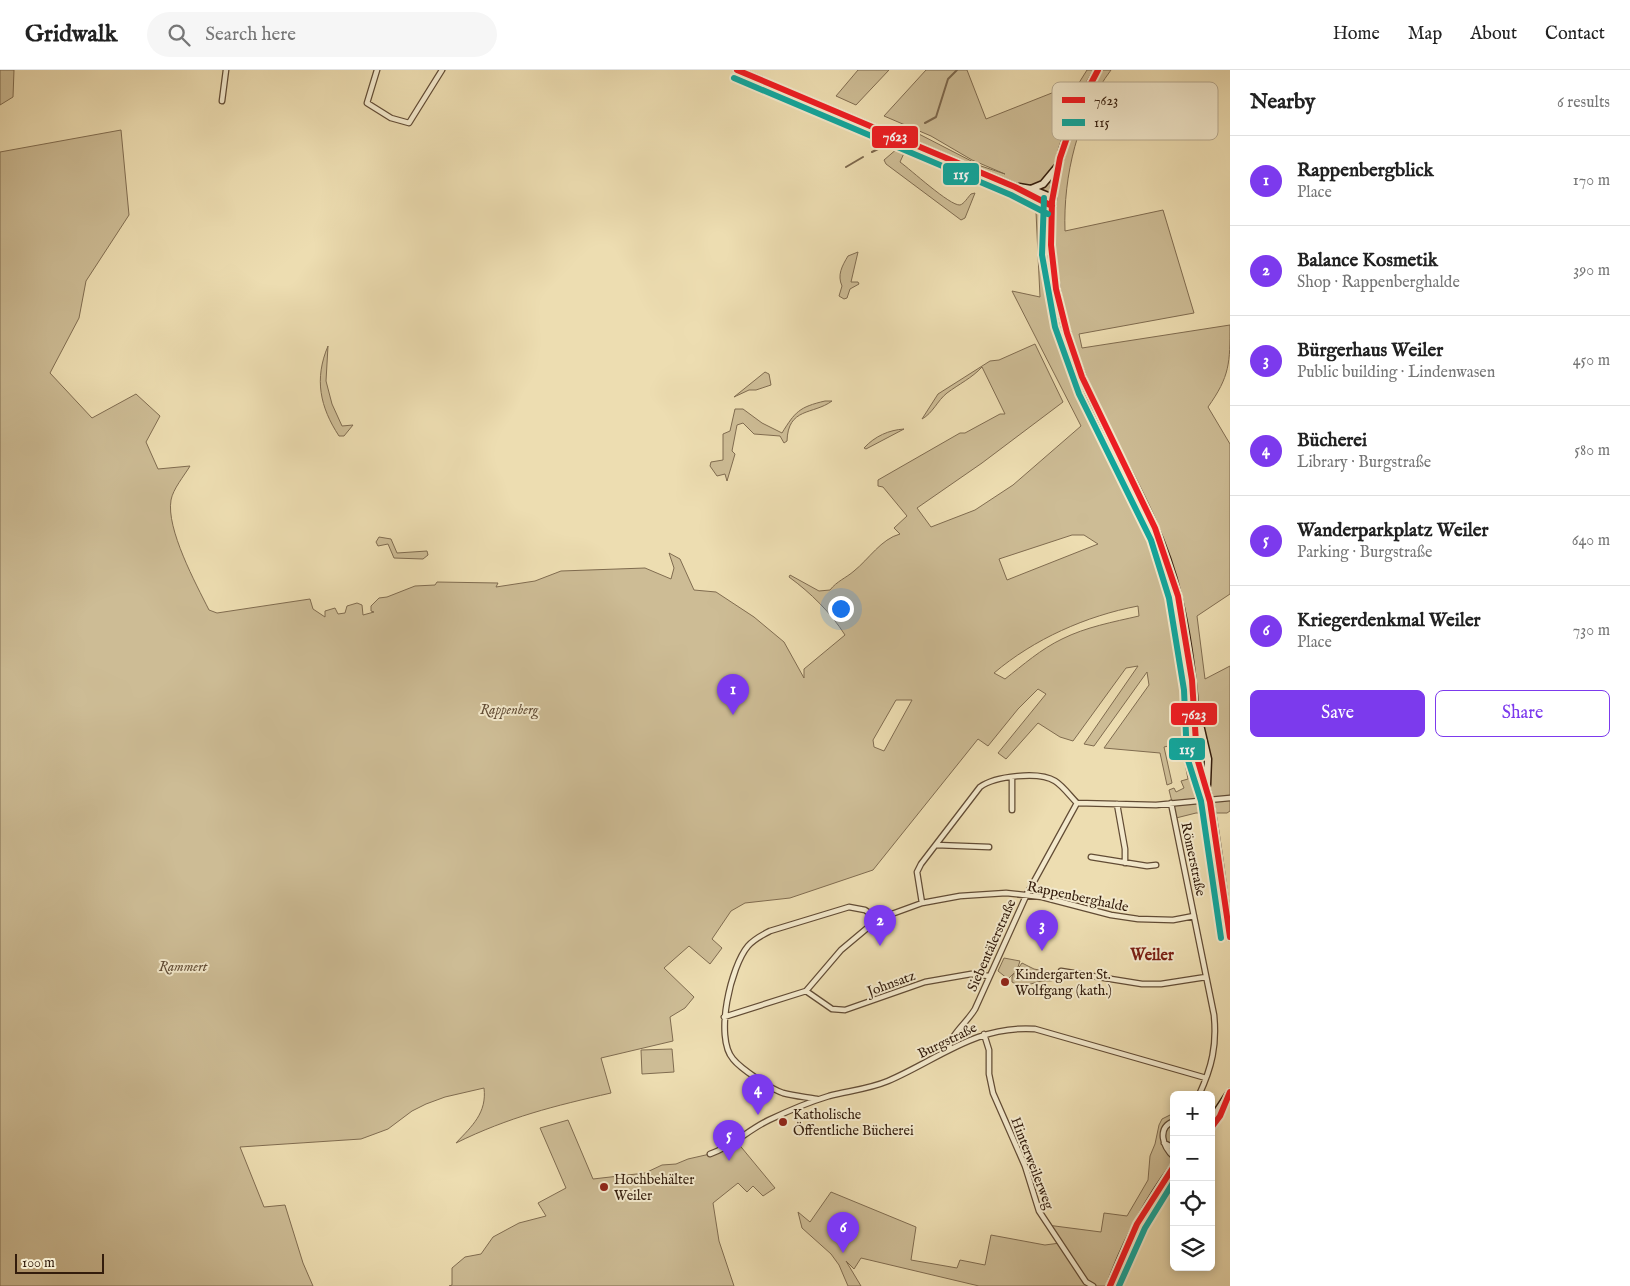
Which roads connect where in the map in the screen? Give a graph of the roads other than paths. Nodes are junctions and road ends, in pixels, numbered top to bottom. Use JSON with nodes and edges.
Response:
{"nodes":[{"id":1,"x":226,"y":70,"type":"edge"},
{"id":2,"x":377,"y":70,"type":"edge"},
{"id":3,"x":442,"y":70,"type":"edge"},
{"id":4,"x":737,"y":70,"type":"edge"},
{"id":5,"x":1098,"y":70,"type":"edge"},
{"id":6,"x":1092,"y":82,"type":"edge"},
{"id":7,"x":222,"y":101,"type":"dead end"},
{"id":8,"x":1067,"y":140,"type":"edge"},
{"id":9,"x":1059,"y":165,"type":"junction"},
{"id":10,"x":1015,"y":187,"type":"junction"},
{"id":11,"x":1031,"y":189,"type":"junction"},
{"id":12,"x":1053,"y":198,"type":"junction"},
{"id":13,"x":1052,"y":206,"type":"junction"},
{"id":14,"x":1193,"y":689,"type":"junction"},
{"id":15,"x":1012,"y":777,"type":"junction"},
{"id":16,"x":1207,"y":788,"type":"junction"},
{"id":17,"x":1230,"y":798,"type":"edge"},
{"id":18,"x":1210,"y":800,"type":"junction"},
{"id":19,"x":1077,"y":803,"type":"junction"},
{"id":20,"x":1171,"y":803,"type":"junction"},
{"id":21,"x":1117,"y":804,"type":"junction"},
{"id":22,"x":1012,"y":810,"type":"dead end"},
{"id":23,"x":936,"y":845,"type":"junction"},
{"id":24,"x":989,"y":847,"type":"dead end"},
{"id":25,"x":1091,"y":857,"type":"dead end"},
{"id":26,"x":1125,"y":863,"type":"junction"},
{"id":27,"x":1156,"y":865,"type":"dead end"},
{"id":28,"x":1026,"y":896,"type":"junction"},
{"id":29,"x":922,"y":903,"type":"junction"},
{"id":30,"x":1194,"y":916,"type":"junction"},
{"id":31,"x":878,"y":919,"type":"junction"},
{"id":32,"x":1230,"y":937,"type":"edge"},
{"id":33,"x":1061,"y":971,"type":"dead end"},
{"id":34,"x":989,"y":976,"type":"junction"},
{"id":35,"x":1206,"y":977,"type":"junction"},
{"id":36,"x":806,"y":991,"type":"junction"},
{"id":37,"x":724,"y":1016,"type":"junction"},
{"id":38,"x":984,"y":1034,"type":"junction"},
{"id":39,"x":948,"y":1050,"type":"junction"},
{"id":40,"x":1206,"y":1078,"type":"junction"},
{"id":41,"x":1201,"y":1091,"type":"edge"},
{"id":42,"x":1230,"y":1092,"type":"edge"},
{"id":43,"x":819,"y":1099,"type":"junction"},
{"id":44,"x":1215,"y":1115,"type":"edge"},
{"id":45,"x":1170,"y":1124,"type":"edge"},
{"id":46,"x":1164,"y":1144,"type":"junction"},
{"id":47,"x":1170,"y":1146,"type":"edge"},
{"id":48,"x":710,"y":1154,"type":"dead end"},
{"id":49,"x":1170,"y":1154,"type":"edge"},
{"id":50,"x":1170,"y":1171,"type":"edge"},
{"id":51,"x":1093,"y":1286,"type":"edge"},
{"id":52,"x":1110,"y":1286,"type":"edge"}],
"edges":[{"from":1,"to":7,"type":"street"},
{"from":2,"to":3,"type":"street"},
{"from":4,"to":10,"type":"main road"},
{"from":5,"to":6,"type":"main road"},
{"from":8,"to":9,"type":"main road"},
{"from":9,"to":11,"type":"main road"},
{"from":9,"to":12,"type":"main road"},
{"from":10,"to":11,"type":"main road"},
{"from":10,"to":13,"type":"main road"},
{"from":11,"to":12,"type":"main road"},
{"from":12,"to":13,"type":"main road"},
{"from":13,"to":14,"type":"main road"},
{"from":14,"to":16,"type":"main road"},
{"from":14,"to":16,"type":"main road"},
{"from":15,"to":19,"type":"street"},
{"from":15,"to":22,"type":"street"},
{"from":15,"to":23,"type":"street"},
{"from":16,"to":18,"type":"main road"},
{"from":17,"to":18,"type":"street"},
{"from":18,"to":20,"type":"street"},
{"from":18,"to":32,"type":"main road"},
{"from":19,"to":21,"type":"street"},
{"from":19,"to":28,"type":"street","name":"Siebentälerstraße"},
{"from":20,"to":21,"type":"street"},
{"from":20,"to":30,"type":"street","name":"Römerstraße"},
{"from":21,"to":26,"type":"street"},
{"from":23,"to":24,"type":"street"},
{"from":23,"to":29,"type":"street"},
{"from":25,"to":26,"type":"street"},
{"from":26,"to":27,"type":"street"},
{"from":28,"to":29,"type":"street","name":"Rappenberghalde"},
{"from":28,"to":30,"type":"street","name":"Rappenberghalde"},
{"from":28,"to":34,"type":"street","name":"Siebentälerstraße"},
{"from":29,"to":31,"type":"street","name":"Rappenberghalde"},
{"from":30,"to":35,"type":"street","name":"Römerstraße"},
{"from":31,"to":36,"type":"street","name":"Rappenberghalde"},
{"from":31,"to":37,"type":"street"},
{"from":33,"to":35,"type":"street"},
{"from":34,"to":36,"type":"street","name":"Johnsatz"},
{"from":34,"to":39,"type":"street","name":"Siebentälerstraße"},
{"from":35,"to":40,"type":"street","name":"Römerstraße"},
{"from":36,"to":37,"type":"street"},
{"from":37,"to":43,"type":"street"},
{"from":38,"to":39,"type":"street","name":"Burgstraße"},
{"from":38,"to":40,"type":"street","name":"Burgstraße"},
{"from":38,"to":51,"type":"street","name":"Hinterweilerweg"},
{"from":39,"to":43,"type":"street","name":"Burgstraße"},
{"from":40,"to":41,"type":"street","name":"Römerstraße"},
{"from":42,"to":44,"type":"main road"},
{"from":43,"to":48,"type":"street","name":"Burgstraße"},
{"from":45,"to":46,"type":"street"},
{"from":46,"to":47,"type":"street"},
{"from":46,"to":49,"type":"street"},
{"from":50,"to":52,"type":"main road"}]}
